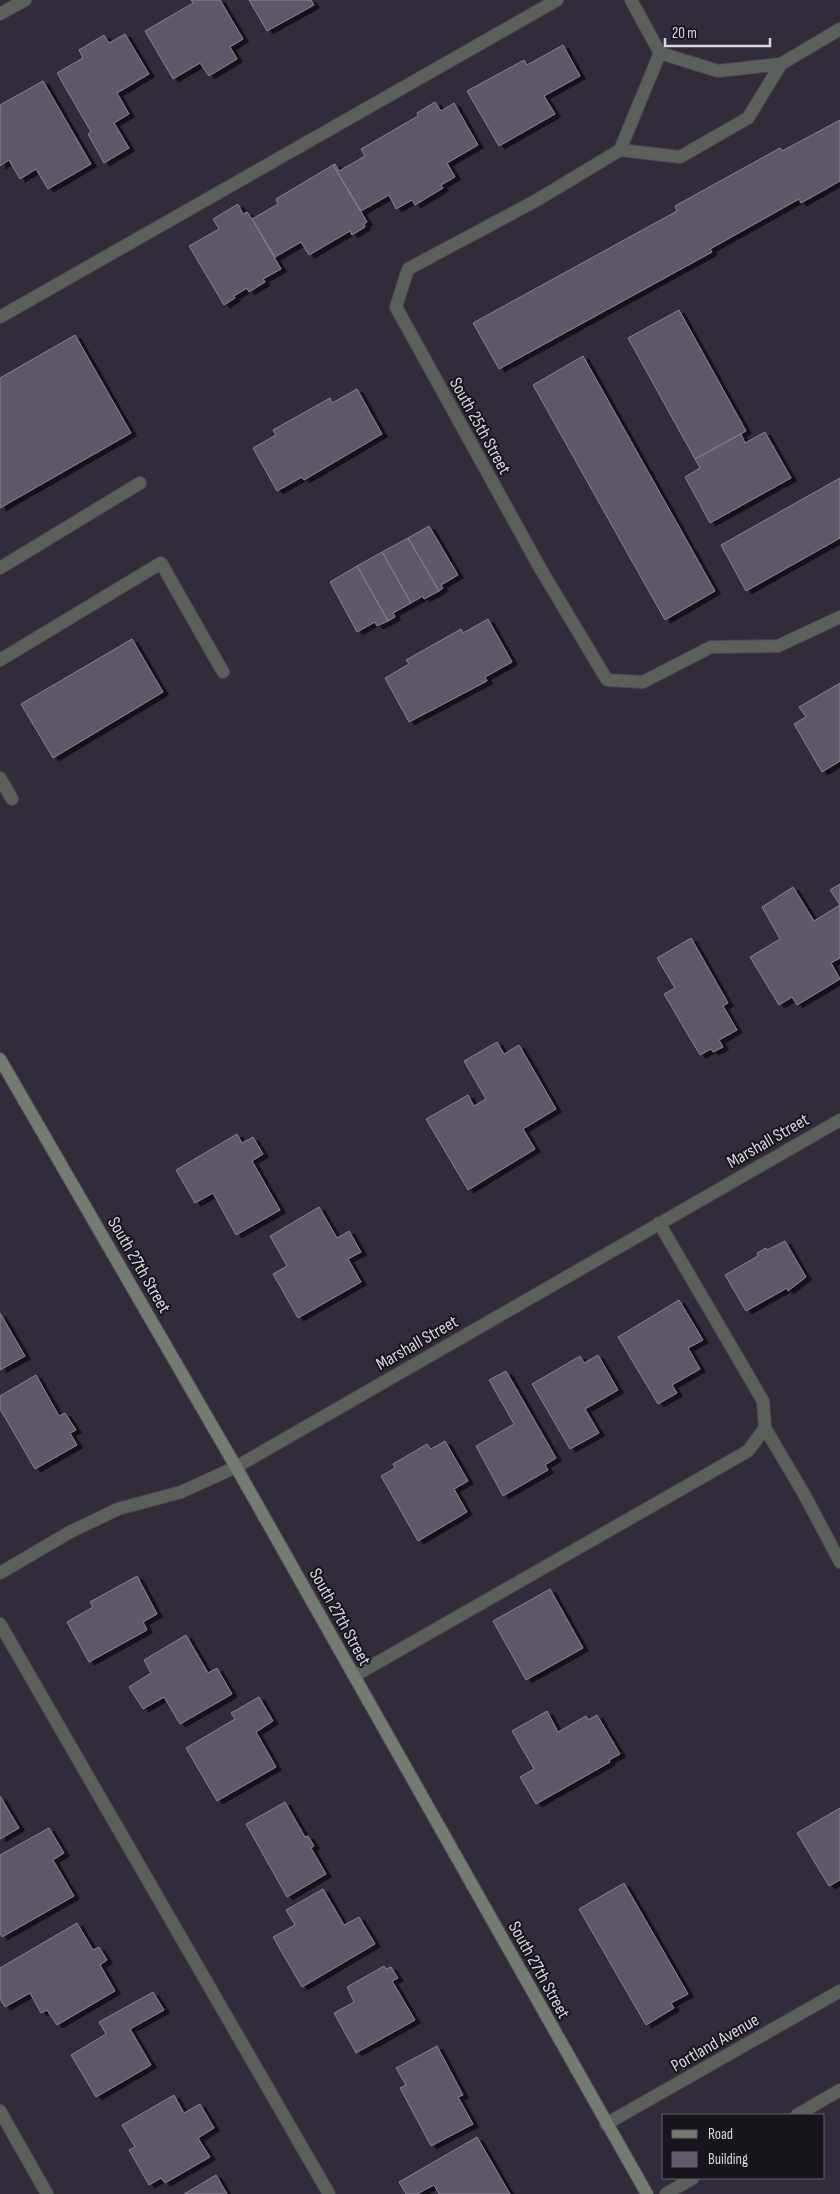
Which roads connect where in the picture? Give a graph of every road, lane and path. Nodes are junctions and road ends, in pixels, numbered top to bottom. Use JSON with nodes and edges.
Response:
{"nodes":[{"id":1,"x":25,"y":0,"type":"edge"},
{"id":2,"x":557,"y":0,"type":"edge"},
{"id":3,"x":631,"y":0,"type":"edge"},
{"id":4,"x":0,"y":14,"type":"edge"},
{"id":5,"x":840,"y":29,"type":"edge"},
{"id":6,"x":660,"y":53,"type":"junction"},
{"id":7,"x":781,"y":64,"type":"junction"},
{"id":8,"x":620,"y":150,"type":"junction"},
{"id":9,"x":0,"y":317,"type":"edge"},
{"id":10,"x":140,"y":483,"type":"dead end"},
{"id":11,"x":0,"y":568,"type":"edge"},
{"id":12,"x":840,"y":617,"type":"edge"},
{"id":13,"x":0,"y":660,"type":"edge"},
{"id":14,"x":223,"y":672,"type":"dead end"},
{"id":15,"x":0,"y":778,"type":"edge"},
{"id":16,"x":12,"y":799,"type":"dead end"},
{"id":17,"x":0,"y":1059,"type":"edge"},
{"id":18,"x":840,"y":1120,"type":"edge"},
{"id":19,"x":659,"y":1224,"type":"junction"},
{"id":20,"x":765,"y":1428,"type":"junction"},
{"id":21,"x":236,"y":1467,"type":"junction"},
{"id":22,"x":840,"y":1562,"type":"edge"},
{"id":23,"x":0,"y":1573,"type":"edge"},
{"id":24,"x":0,"y":1624,"type":"edge"},
{"id":25,"x":354,"y":1676,"type":"junction"},
{"id":26,"x":840,"y":1991,"type":"edge"},
{"id":27,"x":840,"y":2090,"type":"edge"},
{"id":28,"x":0,"y":2111,"type":"edge"},
{"id":29,"x":799,"y":2114,"type":"edge"},
{"id":30,"x":606,"y":2124,"type":"junction"},
{"id":31,"x":691,"y":2179,"type":"edge"},
{"id":32,"x":47,"y":2194,"type":"edge"},
{"id":33,"x":329,"y":2194,"type":"edge"},
{"id":34,"x":647,"y":2194,"type":"edge"},
{"id":35,"x":666,"y":2194,"type":"edge"}],
"edges":[{"from":1,"to":4,"type":"street"},
{"from":2,"to":9,"type":"street"},
{"from":3,"to":6,"type":"street"},
{"from":5,"to":7,"type":"street"},
{"from":6,"to":7,"type":"street"},
{"from":6,"to":8,"type":"street"},
{"from":7,"to":8,"type":"street"},
{"from":8,"to":12,"type":"street","name":"South 25th Street"},
{"from":10,"to":11,"type":"street"},
{"from":13,"to":14,"type":"street"},
{"from":15,"to":16,"type":"street"},
{"from":17,"to":21,"type":"main road","name":"South 27th Street"},
{"from":18,"to":19,"type":"street","name":"Marshall Street"},
{"from":19,"to":20,"type":"street"},
{"from":19,"to":21,"type":"street","name":"Marshall Street"},
{"from":20,"to":22,"type":"street"},
{"from":20,"to":25,"type":"street"},
{"from":21,"to":23,"type":"street","name":"Marshall Street"},
{"from":21,"to":25,"type":"main road","name":"South 27th Street"},
{"from":24,"to":33,"type":"street"},
{"from":25,"to":30,"type":"main road","name":"South 27th Street"},
{"from":26,"to":30,"type":"street","name":"Portland Avenue"},
{"from":27,"to":29,"type":"street"},
{"from":28,"to":32,"type":"street"},
{"from":30,"to":34,"type":"main road","name":"South 27th Street"},
{"from":31,"to":35,"type":"street"}]}
